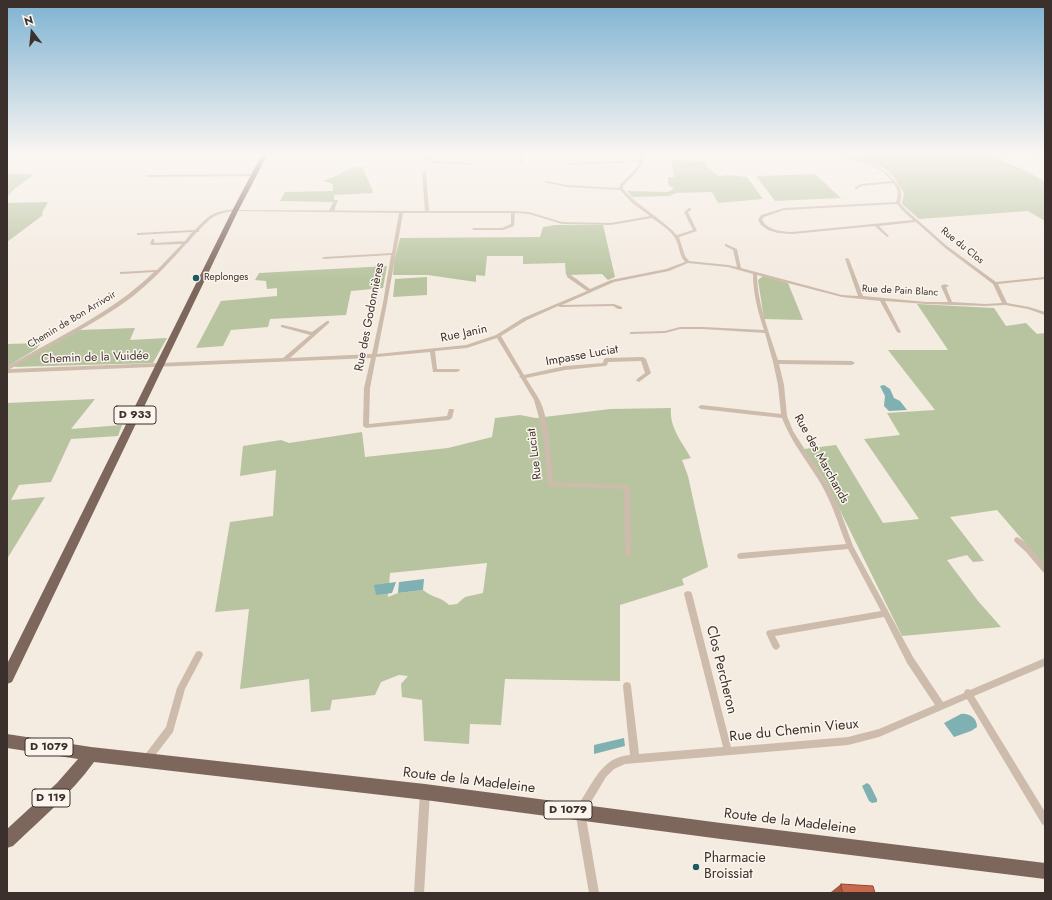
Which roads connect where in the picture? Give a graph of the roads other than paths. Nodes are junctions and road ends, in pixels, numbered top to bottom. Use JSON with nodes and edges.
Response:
{"nodes":[{"id":1,"x":243,"y":196,"type":"edge"},
{"id":2,"x":426,"y":196,"type":"edge"},
{"id":3,"x":629,"y":196,"type":"edge"},
{"id":4,"x":900,"y":196,"type":"edge"},
{"id":5,"x":898,"y":203,"type":"junction"},
{"id":6,"x":690,"y":209,"type":"dead end"},
{"id":7,"x":235,"y":211,"type":"junction"},
{"id":8,"x":401,"y":212,"type":"junction"},
{"id":9,"x":427,"y":212,"type":"junction"},
{"id":10,"x":513,"y":212,"type":"junction"},
{"id":11,"x":652,"y":217,"type":"junction"},
{"id":12,"x":917,"y":221,"type":"junction"},
{"id":13,"x":876,"y":225,"type":"junction"},
{"id":14,"x":474,"y":229,"type":"dead end"},
{"id":15,"x":198,"y":231,"type":"junction"},
{"id":16,"x":138,"y":234,"type":"dead end"},
{"id":17,"x":887,"y":236,"type":"dead end"},
{"id":18,"x":676,"y":237,"type":"junction"},
{"id":19,"x":153,"y":240,"type":"dead end"},
{"id":20,"x":187,"y":242,"type":"junction"},
{"id":21,"x":726,"y":245,"type":"dead end"},
{"id":22,"x":393,"y":254,"type":"junction"},
{"id":23,"x":324,"y":258,"type":"dead end"},
{"id":24,"x":847,"y":259,"type":"dead end"},
{"id":25,"x":688,"y":262,"type":"junction"},
{"id":26,"x":738,"y":268,"type":"junction"},
{"id":27,"x":157,"y":271,"type":"junction"},
{"id":28,"x":122,"y":273,"type":"dead end"},
{"id":29,"x":755,"y":273,"type":"junction"},
{"id":30,"x":569,"y":276,"type":"dead end"},
{"id":31,"x":1045,"y":278,"type":"edge"},
{"id":32,"x":995,"y":283,"type":"junction"},
{"id":33,"x":947,"y":286,"type":"dead end"},
{"id":34,"x":590,"y":291,"type":"junction"},
{"id":35,"x":861,"y":298,"type":"junction"},
{"id":36,"x":882,"y":300,"type":"junction"},
{"id":37,"x":950,"y":302,"type":"junction"},
{"id":38,"x":1005,"y":304,"type":"junction"},
{"id":39,"x":556,"y":306,"type":"junction"},
{"id":40,"x":620,"y":308,"type":"dead end"},
{"id":41,"x":1045,"y":314,"type":"edge"},
{"id":42,"x":327,"y":322,"type":"dead end"},
{"id":43,"x":283,"y":326,"type":"dead end"},
{"id":44,"x":767,"y":332,"type":"junction"},
{"id":45,"x":899,"y":332,"type":"dead end"},
{"id":46,"x":631,"y":333,"type":"dead end"},
{"id":47,"x":313,"y":334,"type":"junction"},
{"id":48,"x":498,"y":336,"type":"junction"},
{"id":49,"x":432,"y":351,"type":"junction"},
{"id":50,"x":373,"y":356,"type":"junction"},
{"id":51,"x":284,"y":360,"type":"junction"},
{"id":52,"x":776,"y":362,"type":"junction"},
{"id":53,"x":852,"y":363,"type":"dead end"},
{"id":54,"x":161,"y":365,"type":"junction"},
{"id":55,"x":7,"y":370,"type":"edge"},
{"id":56,"x":457,"y":370,"type":"dead end"},
{"id":57,"x":522,"y":377,"type":"junction"},
{"id":58,"x":639,"y":380,"type":"dead end"},
{"id":59,"x":701,"y":407,"type":"dead end"},
{"id":60,"x":451,"y":410,"type":"dead end"},
{"id":61,"x":784,"y":416,"type":"junction"},
{"id":62,"x":1017,"y":540,"type":"dead end"},
{"id":63,"x":850,"y":546,"type":"junction"},
{"id":64,"x":628,"y":554,"type":"dead end"},
{"id":65,"x":740,"y":556,"type":"dead end"},
{"id":66,"x":1045,"y":570,"type":"edge"},
{"id":67,"x":688,"y":594,"type":"dead end"},
{"id":68,"x":885,"y":614,"type":"junction"},
{"id":69,"x":776,"y":646,"type":"dead end"},
{"id":70,"x":200,"y":655,"type":"dead end"},
{"id":71,"x":1045,"y":662,"type":"edge"},
{"id":72,"x":7,"y":678,"type":"edge"},
{"id":73,"x":628,"y":686,"type":"dead end"},
{"id":74,"x":968,"y":693,"type":"junction"},
{"id":75,"x":940,"y":706,"type":"junction"},
{"id":76,"x":7,"y":741,"type":"edge"},
{"id":77,"x":728,"y":751,"type":"junction"},
{"id":78,"x":91,"y":754,"type":"junction"},
{"id":79,"x":635,"y":759,"type":"junction"},
{"id":80,"x":146,"y":760,"type":"junction"},
{"id":81,"x":425,"y":792,"type":"junction"},
{"id":82,"x":580,"y":812,"type":"junction"},
{"id":83,"x":1045,"y":821,"type":"edge"},
{"id":84,"x":7,"y":840,"type":"edge"},
{"id":85,"x":1045,"y":871,"type":"edge"},
{"id":86,"x":419,"y":893,"type":"edge"},
{"id":87,"x":594,"y":893,"type":"edge"}],
"edges":[{"from":1,"to":7,"type":"main road","number":"D 933"},
{"from":2,"to":9,"type":"street"},
{"from":3,"to":11,"type":"street"},
{"from":4,"to":5,"type":"street"},
{"from":5,"to":12,"type":"street","name":"Rue du Clos"},
{"from":5,"to":13,"type":"street"},
{"from":6,"to":18,"type":"street"},
{"from":7,"to":8,"type":"street","name":"Chemin de Bon Arrivoir"},
{"from":7,"to":15,"type":"street","name":"Chemin de Bon Arrivoir"},
{"from":7,"to":54,"type":"main road","number":"D 933"},
{"from":8,"to":9,"type":"street","name":"Chemin de Bon Arrivoir"},
{"from":8,"to":22,"type":"street","name":"Rue des Godonnières"},
{"from":9,"to":10,"type":"street","name":"Chemin de Bon Arrivoir"},
{"from":10,"to":11,"type":"street","name":"Chemin de Bon Arrivoir"},
{"from":10,"to":14,"type":"street"},
{"from":11,"to":18,"type":"street"},
{"from":12,"to":13,"type":"street"},
{"from":12,"to":32,"type":"street","name":"Rue du Clos"},
{"from":13,"to":17,"type":"street"},
{"from":15,"to":16,"type":"street"},
{"from":15,"to":20,"type":"street","name":"Chemin de Bon Arrivoir"},
{"from":18,"to":25,"type":"street"},
{"from":19,"to":20,"type":"street"},
{"from":20,"to":27,"type":"street","name":"Chemin de Bon Arrivoir"},
{"from":21,"to":26,"type":"street"},
{"from":22,"to":23,"type":"street"},
{"from":22,"to":50,"type":"street","name":"Rue des Godonnières"},
{"from":24,"to":35,"type":"street"},
{"from":25,"to":26,"type":"street","name":"Rue Janin"},
{"from":25,"to":34,"type":"street","name":"Rue Janin"},
{"from":26,"to":29,"type":"street","name":"Rue Janin"},
{"from":27,"to":28,"type":"street"},
{"from":27,"to":55,"type":"street","name":"Chemin de Bon Arrivoir"},
{"from":29,"to":35,"type":"street","name":"Rue de Pain Blanc"},
{"from":29,"to":44,"type":"street","name":"Rue des Marchands"},
{"from":30,"to":34,"type":"street"},
{"from":31,"to":32,"type":"street"},
{"from":32,"to":38,"type":"street"},
{"from":33,"to":37,"type":"street"},
{"from":34,"to":39,"type":"street","name":"Rue Janin"},
{"from":35,"to":36,"type":"street","name":"Rue de Pain Blanc"},
{"from":36,"to":37,"type":"street","name":"Rue de Pain Blanc"},
{"from":36,"to":45,"type":"street"},
{"from":37,"to":38,"type":"street","name":"Rue de Pain Blanc"},
{"from":38,"to":41,"type":"street","name":"Rue de Pain Blanc"},
{"from":39,"to":40,"type":"street"},
{"from":39,"to":48,"type":"street","name":"Rue Janin"},
{"from":42,"to":47,"type":"street"},
{"from":43,"to":47,"type":"street"},
{"from":44,"to":46,"type":"street"},
{"from":44,"to":52,"type":"street","name":"Rue des Marchands"},
{"from":47,"to":51,"type":"street"},
{"from":48,"to":49,"type":"street","name":"Rue Janin"},
{"from":48,"to":57,"type":"street","name":"Rue Luciat"},
{"from":49,"to":50,"type":"street","name":"Rue Janin"},
{"from":49,"to":56,"type":"street"},
{"from":50,"to":51,"type":"street","name":"Rue Janin"},
{"from":50,"to":60,"type":"street","name":"Rue des Godonnières"},
{"from":51,"to":54,"type":"street","name":"Rue Janin"},
{"from":52,"to":53,"type":"street"},
{"from":52,"to":61,"type":"street","name":"Rue des Marchands"},
{"from":54,"to":55,"type":"street","name":"Chemin de la Vuidée"},
{"from":54,"to":72,"type":"main road","number":"D 933"},
{"from":57,"to":58,"type":"street","name":"Impasse Luciat"},
{"from":57,"to":64,"type":"street","name":"Rue Luciat"},
{"from":59,"to":61,"type":"street"},
{"from":61,"to":63,"type":"street","name":"Rue des Marchands"},
{"from":62,"to":66,"type":"street"},
{"from":63,"to":65,"type":"street"},
{"from":63,"to":68,"type":"street","name":"Rue des Marchands"},
{"from":67,"to":77,"type":"street","name":"Clos Percheron"},
{"from":68,"to":69,"type":"street"},
{"from":68,"to":75,"type":"street","name":"Rue des Marchands"},
{"from":70,"to":80,"type":"street"},
{"from":71,"to":74,"type":"street","name":"Rue du Chemin Vieux"},
{"from":73,"to":79,"type":"street"},
{"from":74,"to":75,"type":"street","name":"Rue du Chemin Vieux"},
{"from":74,"to":83,"type":"street"},
{"from":75,"to":77,"type":"street","name":"Rue du Chemin Vieux"},
{"from":76,"to":78,"type":"main road","name":"Route de la Madeleine","number":"D 1079"},
{"from":77,"to":79,"type":"street","name":"Rue du Chemin Vieux"},
{"from":78,"to":80,"type":"main road","name":"Route de la Madeleine","number":"D 1079"},
{"from":78,"to":84,"type":"main road","number":"D 119"},
{"from":79,"to":82,"type":"street","name":"Rue du Chemin Vieux"},
{"from":80,"to":81,"type":"main road","name":"Route de la Madeleine","number":"D 1079"},
{"from":81,"to":82,"type":"main road","name":"Route de la Madeleine","number":"D 1079"},
{"from":81,"to":86,"type":"street"},
{"from":82,"to":85,"type":"main road","name":"Route de la Madeleine","number":"D 1079"},
{"from":82,"to":87,"type":"street"}]}
